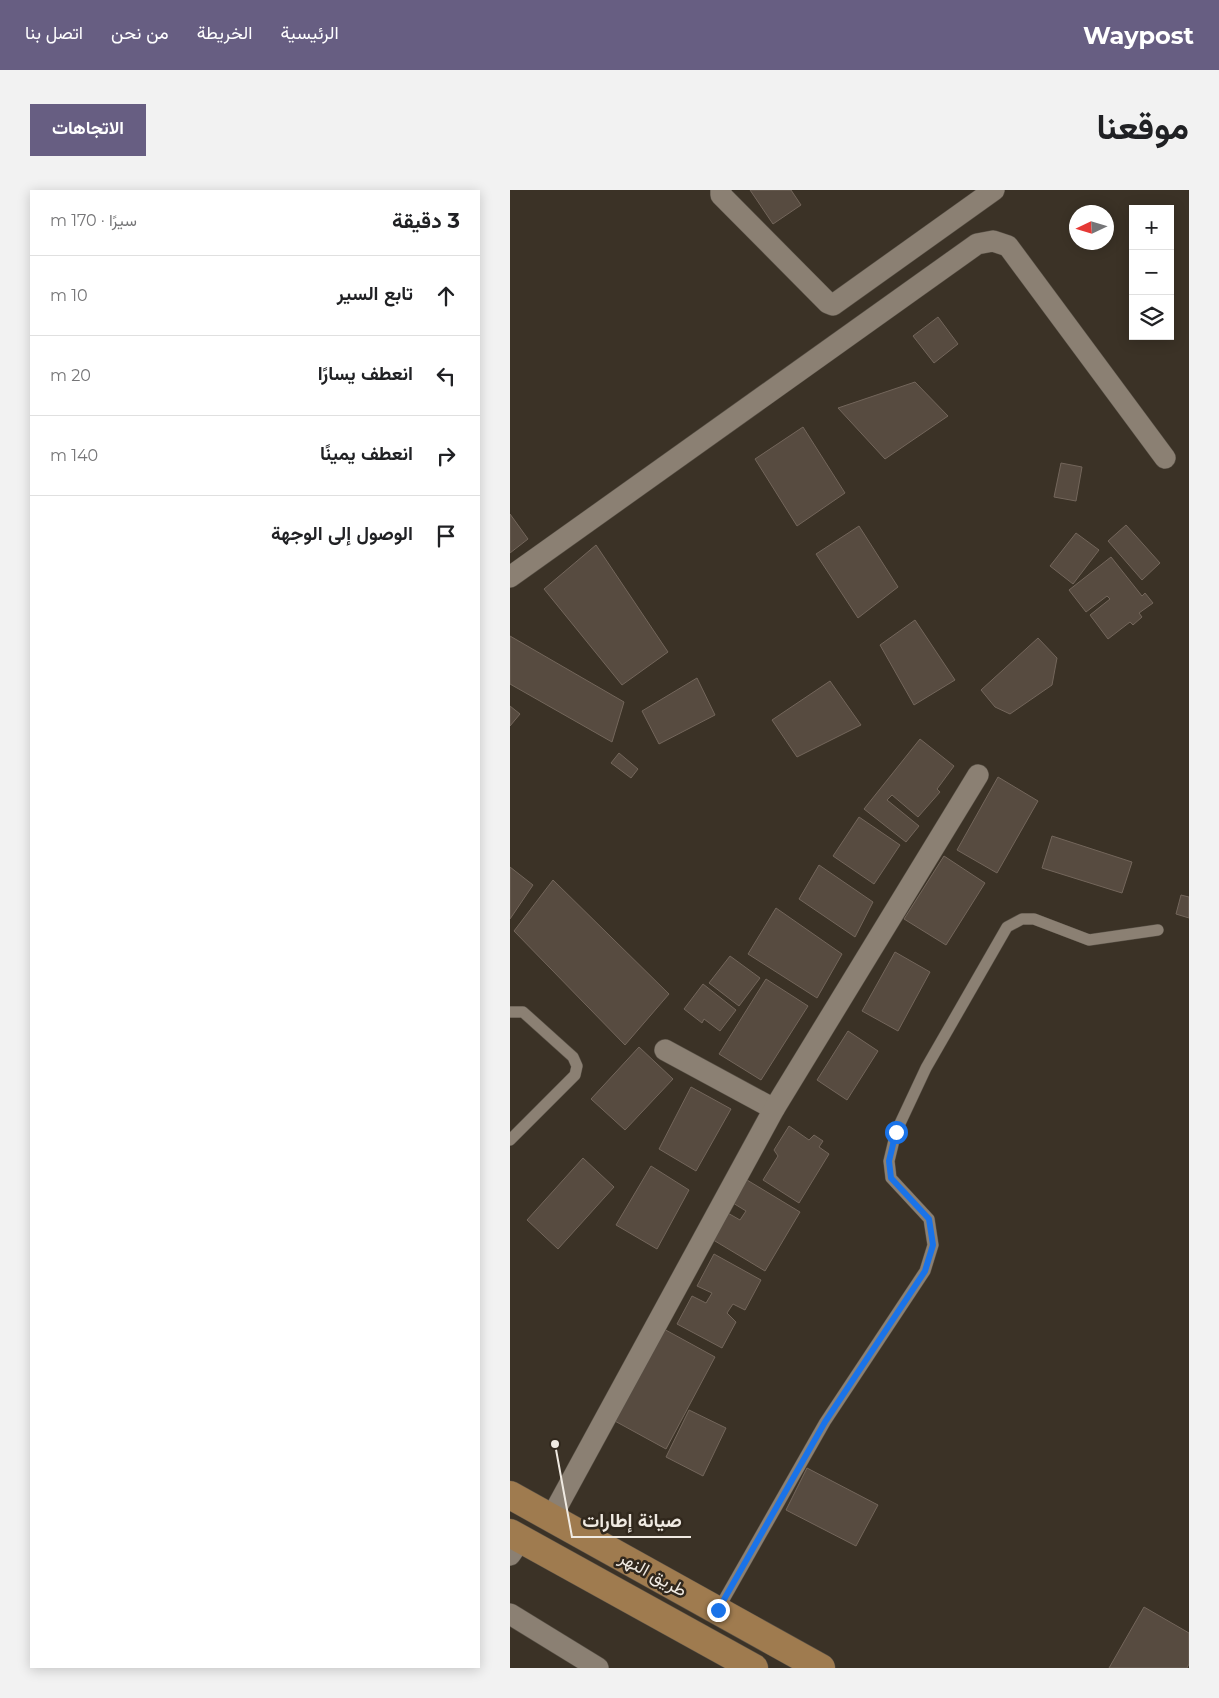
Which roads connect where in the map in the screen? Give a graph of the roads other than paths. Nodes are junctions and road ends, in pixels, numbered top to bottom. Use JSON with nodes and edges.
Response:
{"nodes":[{"id":1,"x":721,"y":190,"type":"edge"},
{"id":2,"x":994,"y":190,"type":"edge"},
{"id":3,"x":1165,"y":458,"type":"dead end"},
{"id":4,"x":510,"y":577,"type":"edge"},
{"id":5,"x":978,"y":775,"type":"dead end"},
{"id":6,"x":1158,"y":930,"type":"dead end"},
{"id":7,"x":510,"y":1012,"type":"edge"},
{"id":8,"x":665,"y":1050,"type":"dead end"},
{"id":9,"x":774,"y":1109,"type":"junction"},
{"id":10,"x":510,"y":1140,"type":"edge"},
{"id":11,"x":510,"y":1495,"type":"edge"},
{"id":12,"x":551,"y":1518,"type":"junction"},
{"id":13,"x":514,"y":1543,"type":"edge"},
{"id":14,"x":718,"y":1610,"type":"junction"},
{"id":15,"x":510,"y":1614,"type":"edge"},
{"id":16,"x":598,"y":1668,"type":"edge"},
{"id":17,"x":754,"y":1668,"type":"edge"},
{"id":18,"x":821,"y":1668,"type":"edge"}],
"edges":[{"from":1,"to":2,"type":"street"},
{"from":3,"to":4,"type":"street"},
{"from":5,"to":9,"type":"street"},
{"from":6,"to":14,"type":"lane"},
{"from":7,"to":10,"type":"lane"},
{"from":8,"to":9,"type":"street"},
{"from":9,"to":12,"type":"street"},
{"from":11,"to":12,"type":"main road","name":"طريق النهر"},
{"from":12,"to":14,"type":"main road","name":"طريق النهر"},
{"from":13,"to":17,"type":"main road","name":"طريق النهر"},
{"from":14,"to":18,"type":"main road","name":"طريق النهر"},
{"from":15,"to":16,"type":"street"}]}
